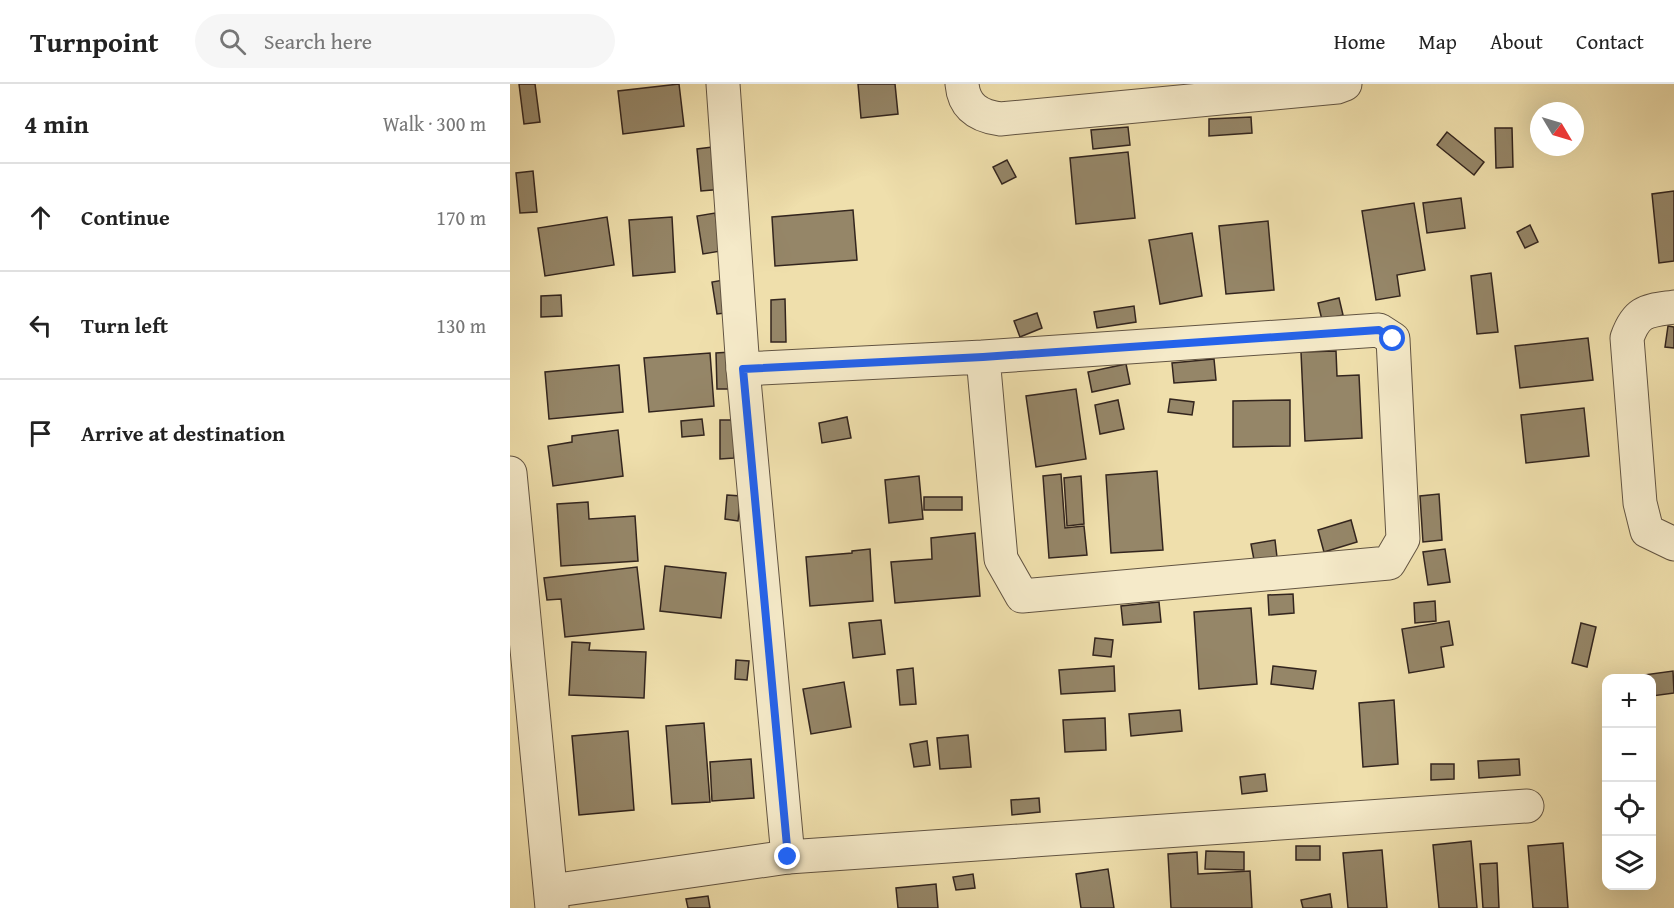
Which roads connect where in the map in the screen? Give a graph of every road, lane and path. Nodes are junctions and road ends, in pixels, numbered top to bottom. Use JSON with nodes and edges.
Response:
{"nodes":[{"id":1,"x":723,"y":84,"type":"edge"},
{"id":2,"x":962,"y":84,"type":"edge"},
{"id":3,"x":1346,"y":84,"type":"edge"},
{"id":4,"x":1674,"y":307,"type":"edge"},
{"id":5,"x":983,"y":357,"type":"junction"},
{"id":6,"x":743,"y":369,"type":"junction"},
{"id":7,"x":510,"y":473,"type":"edge"},
{"id":8,"x":1674,"y":544,"type":"edge"},
{"id":9,"x":1527,"y":806,"type":"dead end"},
{"id":10,"x":788,"y":857,"type":"junction"},
{"id":11,"x":552,"y":900,"type":"edge"}],
"edges":[{"from":1,"to":6,"type":"street"},
{"from":2,"to":3,"type":"street"},
{"from":4,"to":8,"type":"street"},
{"from":5,"to":5,"type":"street"},
{"from":5,"to":6,"type":"street"},
{"from":6,"to":10,"type":"street"},
{"from":7,"to":11,"type":"street"},
{"from":9,"to":10,"type":"street"},
{"from":10,"to":11,"type":"street"}]}
